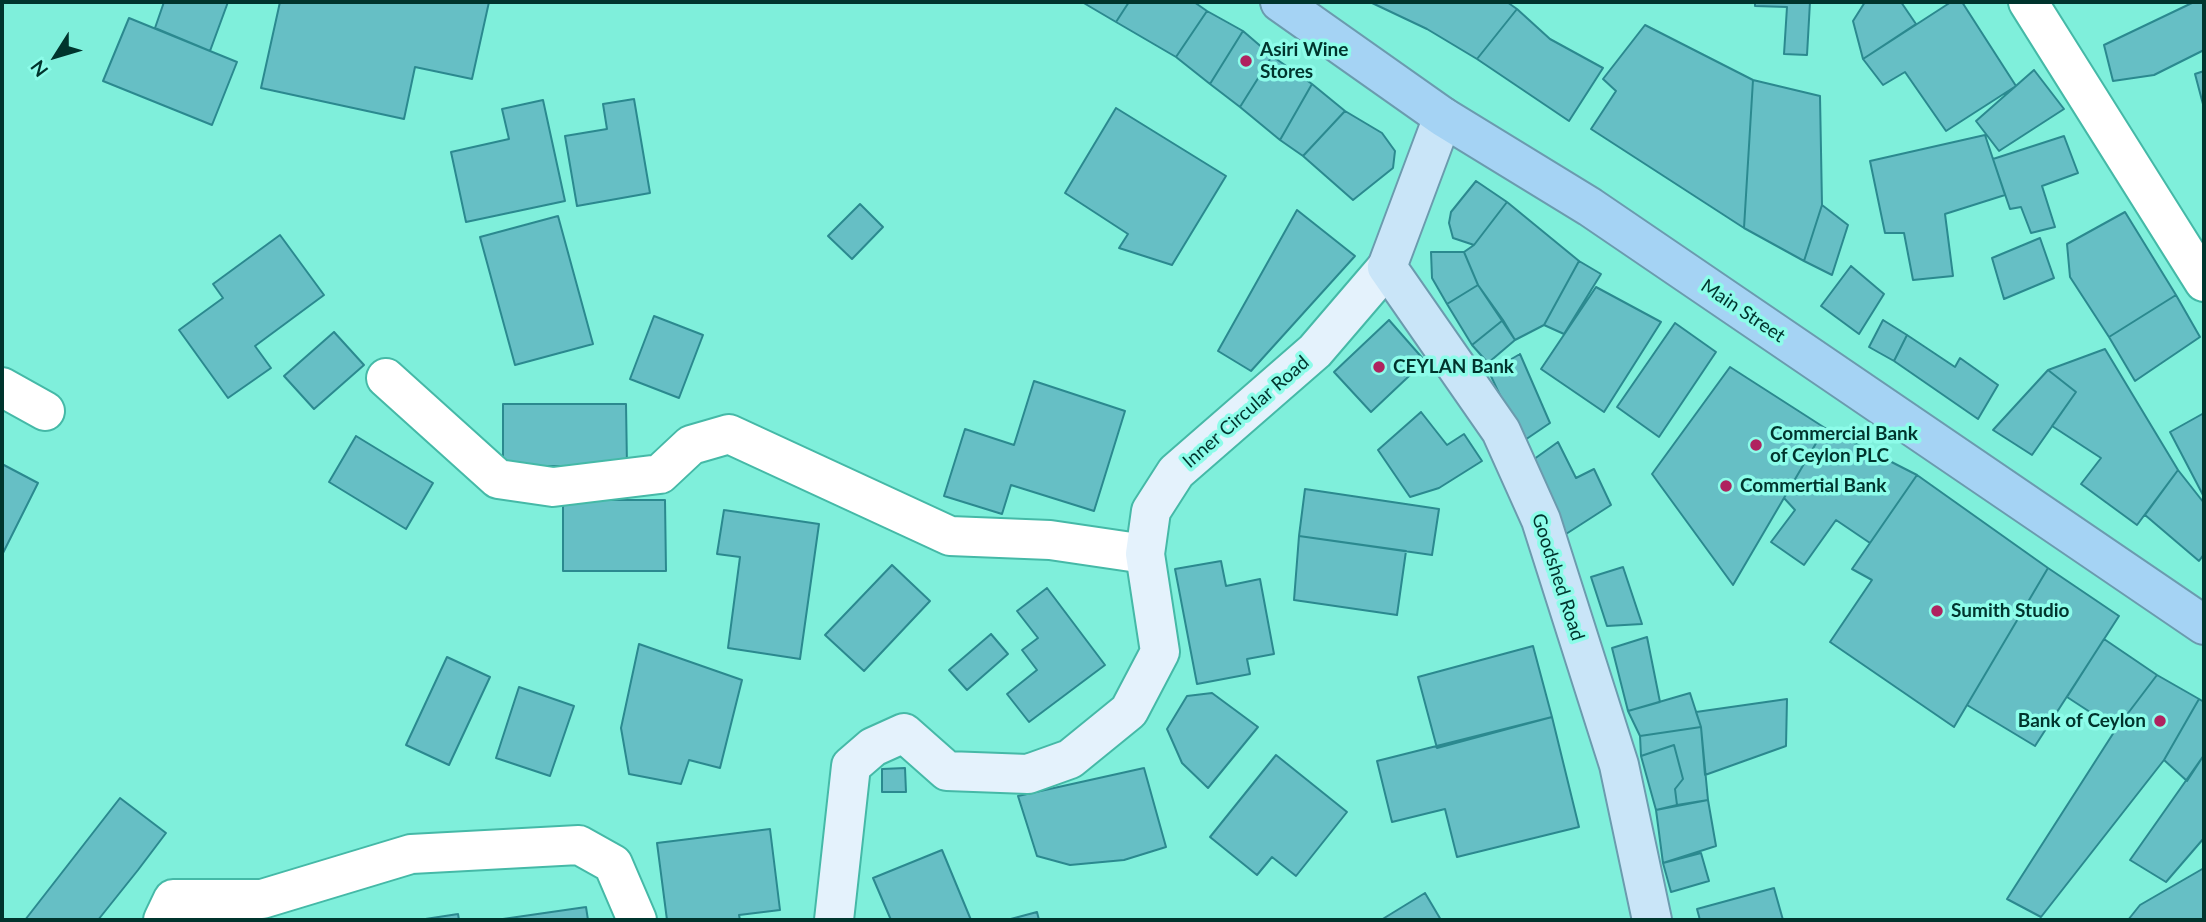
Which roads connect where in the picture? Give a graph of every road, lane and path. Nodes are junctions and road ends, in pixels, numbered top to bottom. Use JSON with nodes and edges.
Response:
{"nodes":[{"id":1,"x":1280,"y":2,"type":"edge"},
{"id":2,"x":2028,"y":2,"type":"edge"},
{"id":3,"x":1443,"y":117,"type":"junction"},
{"id":4,"x":1387,"y":267,"type":"junction"},
{"id":5,"x":2204,"y":282,"type":"edge"},
{"id":6,"x":386,"y":378,"type":"dead end"},
{"id":7,"x":2,"y":387,"type":"edge"},
{"id":8,"x":45,"y":411,"type":"dead end"},
{"id":9,"x":1145,"y":554,"type":"junction"},
{"id":10,"x":2204,"y":625,"type":"edge"},
{"id":11,"x":829,"y":914,"type":"edge"},
{"id":12,"x":163,"y":920,"type":"edge"},
{"id":13,"x":637,"y":920,"type":"edge"},
{"id":14,"x":1652,"y":920,"type":"edge"}],
"edges":[{"from":1,"to":3,"type":"highway","name":"Main Street"},
{"from":2,"to":5,"type":"street"},
{"from":3,"to":4,"type":"main road","name":"Inner Circular Road"},
{"from":3,"to":10,"type":"highway","name":"Main Street"},
{"from":4,"to":9,"type":"street","name":"Inner Circular Road"},
{"from":4,"to":14,"type":"main road","name":"Goodshed Road"},
{"from":6,"to":9,"type":"street"},
{"from":7,"to":8,"type":"street"},
{"from":9,"to":11,"type":"street","name":"Inner Circular Road"},
{"from":12,"to":13,"type":"street"}]}
